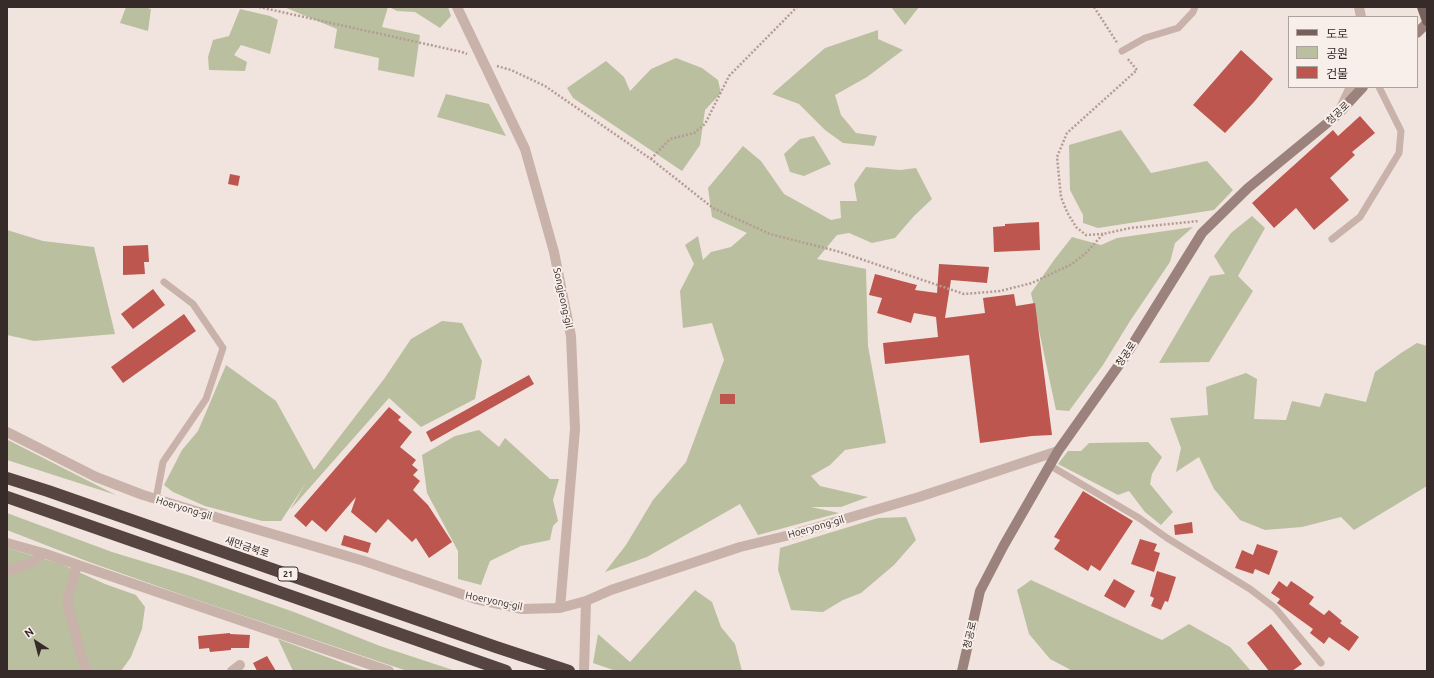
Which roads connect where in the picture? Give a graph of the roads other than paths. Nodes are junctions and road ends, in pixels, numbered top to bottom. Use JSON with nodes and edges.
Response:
{"nodes":[{"id":1,"x":457,"y":7,"type":"edge"},
{"id":2,"x":1195,"y":7,"type":"edge"},
{"id":3,"x":1422,"y":7,"type":"edge"},
{"id":4,"x":1427,"y":22,"type":"edge"},
{"id":5,"x":1418,"y":32,"type":"edge"},
{"id":6,"x":1122,"y":51,"type":"road end"},
{"id":7,"x":1350,"y":88,"type":"edge"},
{"id":8,"x":1362,"y":88,"type":"edge"},
{"id":9,"x":1380,"y":88,"type":"edge"},
{"id":10,"x":1337,"y":115,"type":"junction"},
{"id":11,"x":1332,"y":239,"type":"dead end"},
{"id":12,"x":164,"y":282,"type":"dead end"},
{"id":13,"x":7,"y":432,"type":"edge"},
{"id":14,"x":1058,"y":451,"type":"junction"},
{"id":15,"x":1049,"y":465,"type":"junction"},
{"id":16,"x":7,"y":478,"type":"edge"},
{"id":17,"x":7,"y":497,"type":"edge"},
{"id":18,"x":156,"y":499,"type":"junction"},
{"id":19,"x":7,"y":543,"type":"edge"},
{"id":20,"x":43,"y":553,"type":"junction"},
{"id":21,"x":77,"y":565,"type":"junction"},
{"id":22,"x":7,"y":571,"type":"edge"},
{"id":23,"x":586,"y":601,"type":"junction"},
{"id":24,"x":560,"y":608,"type":"junction"},
{"id":25,"x":1321,"y":663,"type":"dead end"},
{"id":26,"x":87,"y":671,"type":"edge"},
{"id":27,"x":388,"y":671,"type":"edge"},
{"id":28,"x":506,"y":671,"type":"edge"},
{"id":29,"x":569,"y":671,"type":"edge"},
{"id":30,"x":584,"y":671,"type":"edge"},
{"id":31,"x":962,"y":671,"type":"edge"}],
"edges":[{"from":1,"to":24,"type":"street","name":"Songjeong-gil"},
{"from":2,"to":6,"type":"lane"},
{"from":3,"to":4,"type":"main road"},
{"from":4,"to":5,"type":"street"},
{"from":7,"to":10,"type":"street"},
{"from":8,"to":10,"type":"street","name":"청공로"},
{"from":9,"to":11,"type":"lane"},
{"from":10,"to":14,"type":"street","name":"청공로"},
{"from":12,"to":18,"type":"lane"},
{"from":13,"to":18,"type":"street","name":"Hoeryong-gil"},
{"from":14,"to":15,"type":"street","name":"청공로"},
{"from":14,"to":23,"type":"street","name":"Hoeryong-gil"},
{"from":15,"to":25,"type":"lane"},
{"from":15,"to":31,"type":"street","name":"청공로"},
{"from":16,"to":29,"type":"highway","name":"새만금북로","number":"21"},
{"from":17,"to":28,"type":"highway","number":"21"},
{"from":18,"to":24,"type":"street","name":"Hoeryong-gil"},
{"from":19,"to":20,"type":"street"},
{"from":20,"to":21,"type":"street"},
{"from":20,"to":22,"type":"street"},
{"from":21,"to":26,"type":"street"},
{"from":21,"to":27,"type":"street"},
{"from":23,"to":24,"type":"street","name":"Hoeryong-gil"},
{"from":23,"to":30,"type":"street"}]}
